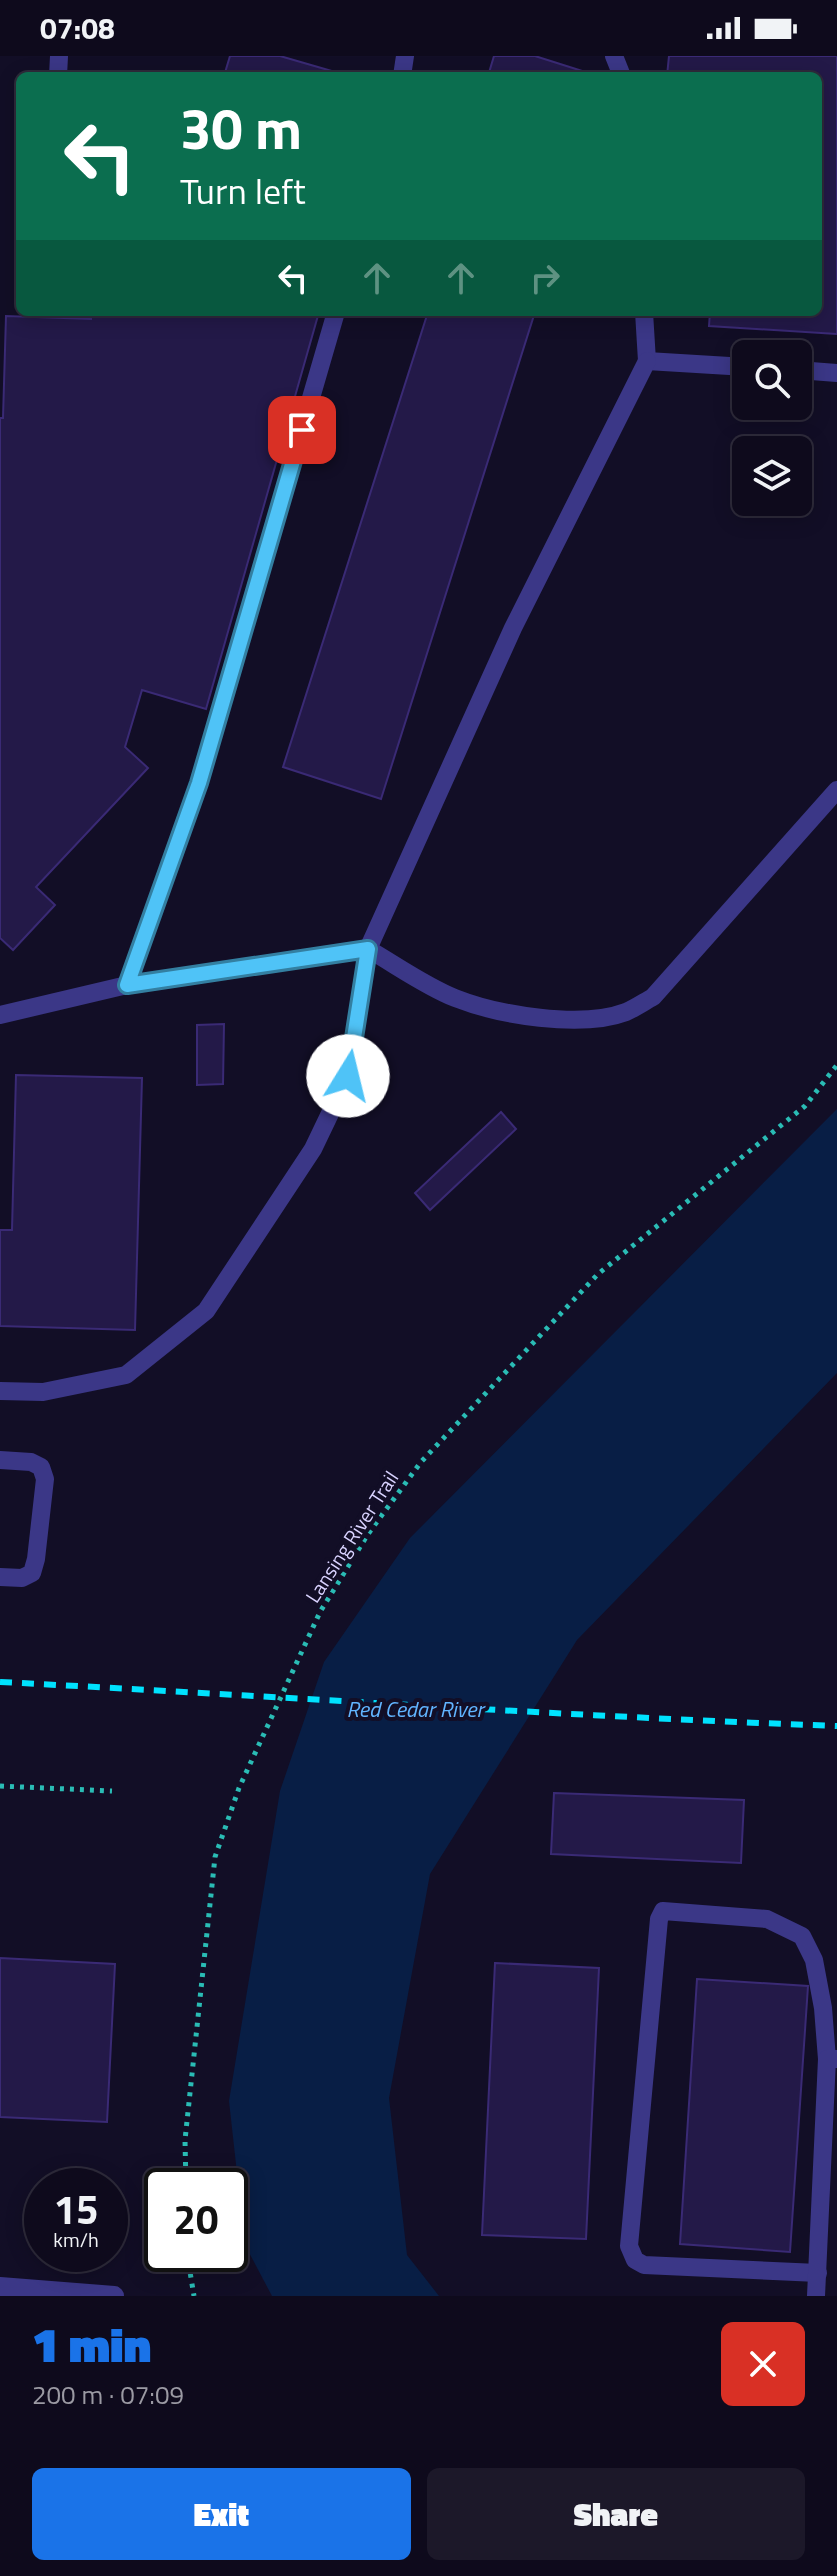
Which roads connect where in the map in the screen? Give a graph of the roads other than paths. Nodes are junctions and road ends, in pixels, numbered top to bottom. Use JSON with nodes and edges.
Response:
{"nodes":[{"id":1,"x":335,"y":316,"type":"edge"},
{"id":2,"x":644,"y":316,"type":"edge"},
{"id":3,"x":647,"y":361,"type":"junction"},
{"id":4,"x":732,"y":366,"type":"edge"},
{"id":5,"x":812,"y":371,"type":"edge"},
{"id":6,"x":837,"y":373,"type":"edge"},
{"id":7,"x":837,"y":790,"type":"edge"},
{"id":8,"x":368,"y":949,"type":"junction"},
{"id":9,"x":127,"y":985,"type":"junction"},
{"id":10,"x":0,"y":1015,"type":"edge"},
{"id":11,"x":0,"y":1391,"type":"edge"},
{"id":12,"x":0,"y":1460,"type":"edge"},
{"id":13,"x":0,"y":1577,"type":"edge"},
{"id":14,"x":832,"y":2059,"type":"edge"},
{"id":15,"x":818,"y":2273,"type":"junction"},
{"id":16,"x":0,"y":2287,"type":"edge"},
{"id":17,"x":114,"y":2296,"type":"edge"},
{"id":18,"x":816,"y":2296,"type":"edge"}],
"edges":[{"from":1,"to":9,"type":"lane"},
{"from":2,"to":3,"type":"lane"},
{"from":3,"to":4,"type":"lane"},
{"from":3,"to":8,"type":"lane"},
{"from":5,"to":6,"type":"lane"},
{"from":7,"to":8,"type":"lane"},
{"from":8,"to":9,"type":"lane"},
{"from":8,"to":11,"type":"lane"},
{"from":9,"to":10,"type":"lane"},
{"from":12,"to":13,"type":"lane"},
{"from":14,"to":15,"type":"lane"},
{"from":14,"to":15,"type":"lane"},
{"from":15,"to":18,"type":"lane"},
{"from":16,"to":17,"type":"street"}]}
